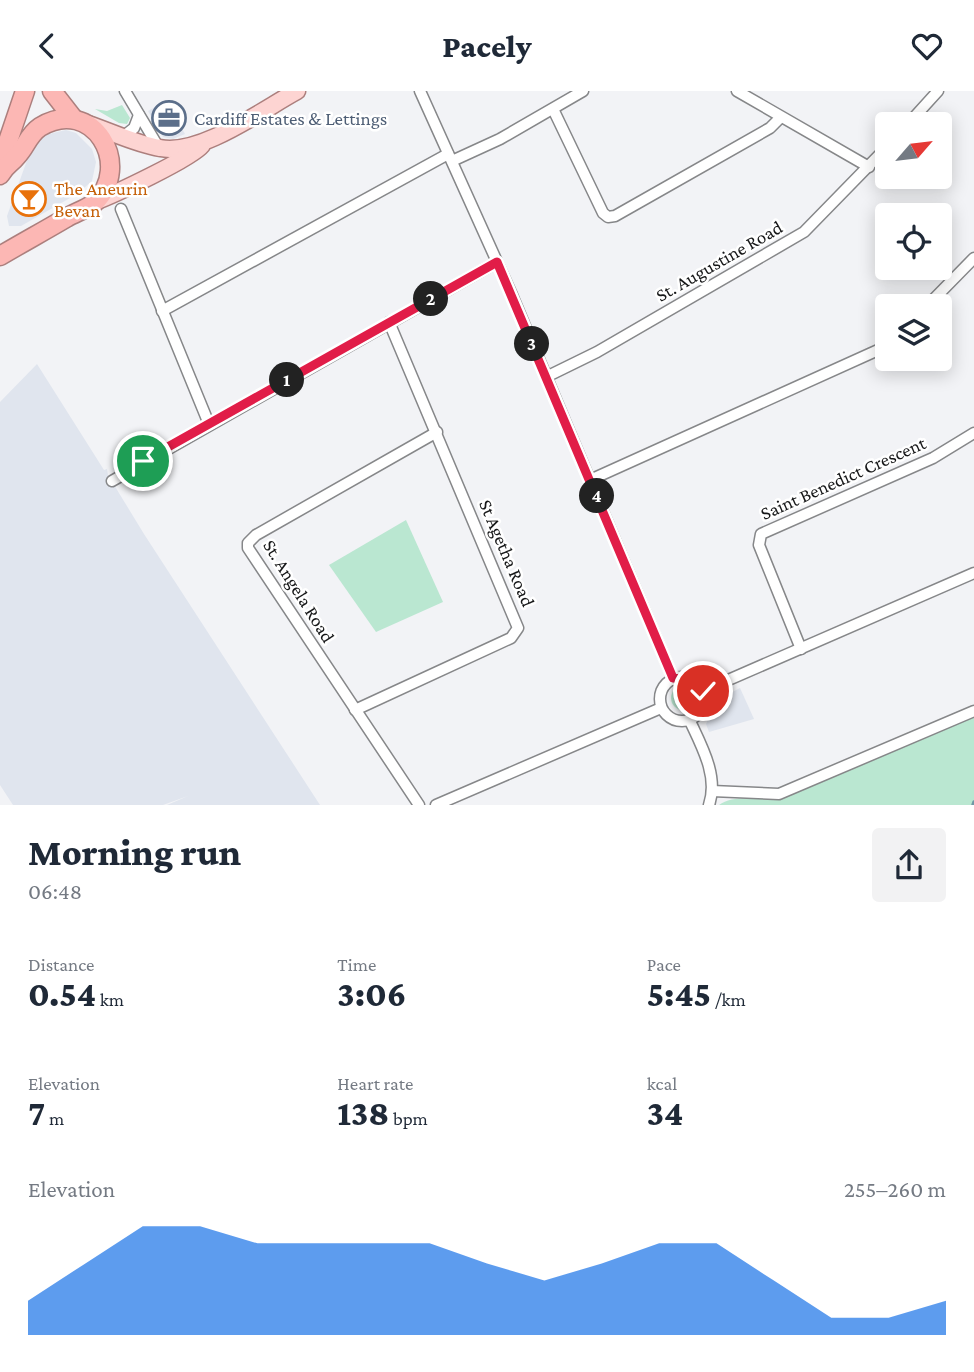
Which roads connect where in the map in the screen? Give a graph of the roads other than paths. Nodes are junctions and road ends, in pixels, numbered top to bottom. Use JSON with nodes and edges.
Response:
{"nodes":[{"id":1,"x":25,"y":91,"type":"edge"},
{"id":2,"x":52,"y":91,"type":"edge"},
{"id":3,"x":125,"y":91,"type":"edge"},
{"id":4,"x":297,"y":91,"type":"edge"},
{"id":5,"x":421,"y":91,"type":"edge"},
{"id":6,"x":583,"y":91,"type":"edge"},
{"id":7,"x":737,"y":91,"type":"edge"},
{"id":8,"x":938,"y":91,"type":"edge"},
{"id":9,"x":553,"y":109,"type":"junction"},
{"id":10,"x":919,"y":112,"type":"edge"},
{"id":11,"x":139,"y":115,"type":"junction"},
{"id":12,"x":780,"y":118,"type":"junction"},
{"id":13,"x":81,"y":121,"type":"junction"},
{"id":14,"x":124,"y":136,"type":"junction"},
{"id":15,"x":204,"y":142,"type":"junction"},
{"id":16,"x":159,"y":148,"type":"junction"},
{"id":17,"x":3,"y":155,"type":"edge"},
{"id":18,"x":450,"y":158,"type":"junction"},
{"id":19,"x":875,"y":160,"type":"edge"},
{"id":20,"x":869,"y":167,"type":"junction"},
{"id":21,"x":94,"y":202,"type":"junction"},
{"id":22,"x":121,"y":209,"type":"dead end"},
{"id":23,"x":0,"y":256,"type":"edge"},
{"id":24,"x":974,"y":258,"type":"edge"},
{"id":25,"x":497,"y":262,"type":"junction"},
{"id":26,"x":939,"y":294,"type":"edge"},
{"id":27,"x":162,"y":311,"type":"junction"},
{"id":28,"x":389,"y":323,"type":"junction"},
{"id":29,"x":875,"y":352,"type":"edge"},
{"id":30,"x":546,"y":377,"type":"junction"},
{"id":31,"x":209,"y":424,"type":"junction"},
{"id":32,"x":437,"y":432,"type":"junction"},
{"id":33,"x":974,"y":433,"type":"edge"},
{"id":34,"x":590,"y":480,"type":"junction"},
{"id":35,"x":112,"y":481,"type":"dead end"},
{"id":36,"x":974,"y":573,"type":"edge"},
{"id":37,"x":801,"y":649,"type":"junction"},
{"id":38,"x":673,"y":678,"type":"junction"},
{"id":39,"x":703,"y":691,"type":"junction"},
{"id":40,"x":662,"y":708,"type":"junction"},
{"id":41,"x":355,"y":710,"type":"junction"},
{"id":42,"x":974,"y":711,"type":"edge"},
{"id":43,"x":689,"y":719,"type":"junction"},
{"id":44,"x":712,"y":791,"type":"junction"},
{"id":45,"x":419,"y":805,"type":"edge"},
{"id":46,"x":436,"y":805,"type":"edge"},
{"id":47,"x":709,"y":805,"type":"edge"}],
"edges":[{"from":1,"to":17,"type":"highway"},
{"from":2,"to":13,"type":"highway"},
{"from":3,"to":11,"type":"street"},
{"from":4,"to":15,"type":"main road"},
{"from":5,"to":18,"type":"street"},
{"from":6,"to":9,"type":"street"},
{"from":7,"to":12,"type":"street"},
{"from":8,"to":10,"type":"street"},
{"from":9,"to":12,"type":"street"},
{"from":9,"to":18,"type":"street"},
{"from":11,"to":14,"type":"street"},
{"from":11,"to":16,"type":"street"},
{"from":12,"to":20,"type":"street"},
{"from":13,"to":14,"type":"main road"},
{"from":13,"to":17,"type":"highway"},
{"from":13,"to":21,"type":"highway"},
{"from":14,"to":16,"type":"main road"},
{"from":15,"to":16,"type":"main road"},
{"from":15,"to":21,"type":"main road"},
{"from":18,"to":25,"type":"street"},
{"from":18,"to":27,"type":"street"},
{"from":19,"to":20,"type":"street","name":"St. Augustine Road"},
{"from":20,"to":30,"type":"street","name":"St. Augustine Road"},
{"from":21,"to":23,"type":"highway"},
{"from":22,"to":27,"type":"street"},
{"from":24,"to":26,"type":"street"},
{"from":25,"to":28,"type":"street"},
{"from":25,"to":30,"type":"street"},
{"from":27,"to":31,"type":"street"},
{"from":28,"to":31,"type":"street"},
{"from":28,"to":32,"type":"street","name":"St Agetha Road"},
{"from":29,"to":34,"type":"street"},
{"from":30,"to":34,"type":"street"},
{"from":31,"to":35,"type":"street"},
{"from":32,"to":41,"type":"street","name":"St Agetha Road"},
{"from":32,"to":41,"type":"street","name":"St. Angela Road"},
{"from":33,"to":37,"type":"street","name":"Saint Benedict Crescent"},
{"from":34,"to":38,"type":"street"},
{"from":36,"to":37,"type":"street"},
{"from":37,"to":39,"type":"street"},
{"from":38,"to":39,"type":"street"},
{"from":38,"to":40,"type":"street"},
{"from":39,"to":43,"type":"street"},
{"from":40,"to":43,"type":"street"},
{"from":40,"to":46,"type":"street"},
{"from":41,"to":45,"type":"street","name":"St. Angela Road"},
{"from":42,"to":44,"type":"street"},
{"from":43,"to":44,"type":"street"},
{"from":44,"to":47,"type":"street"}]}
